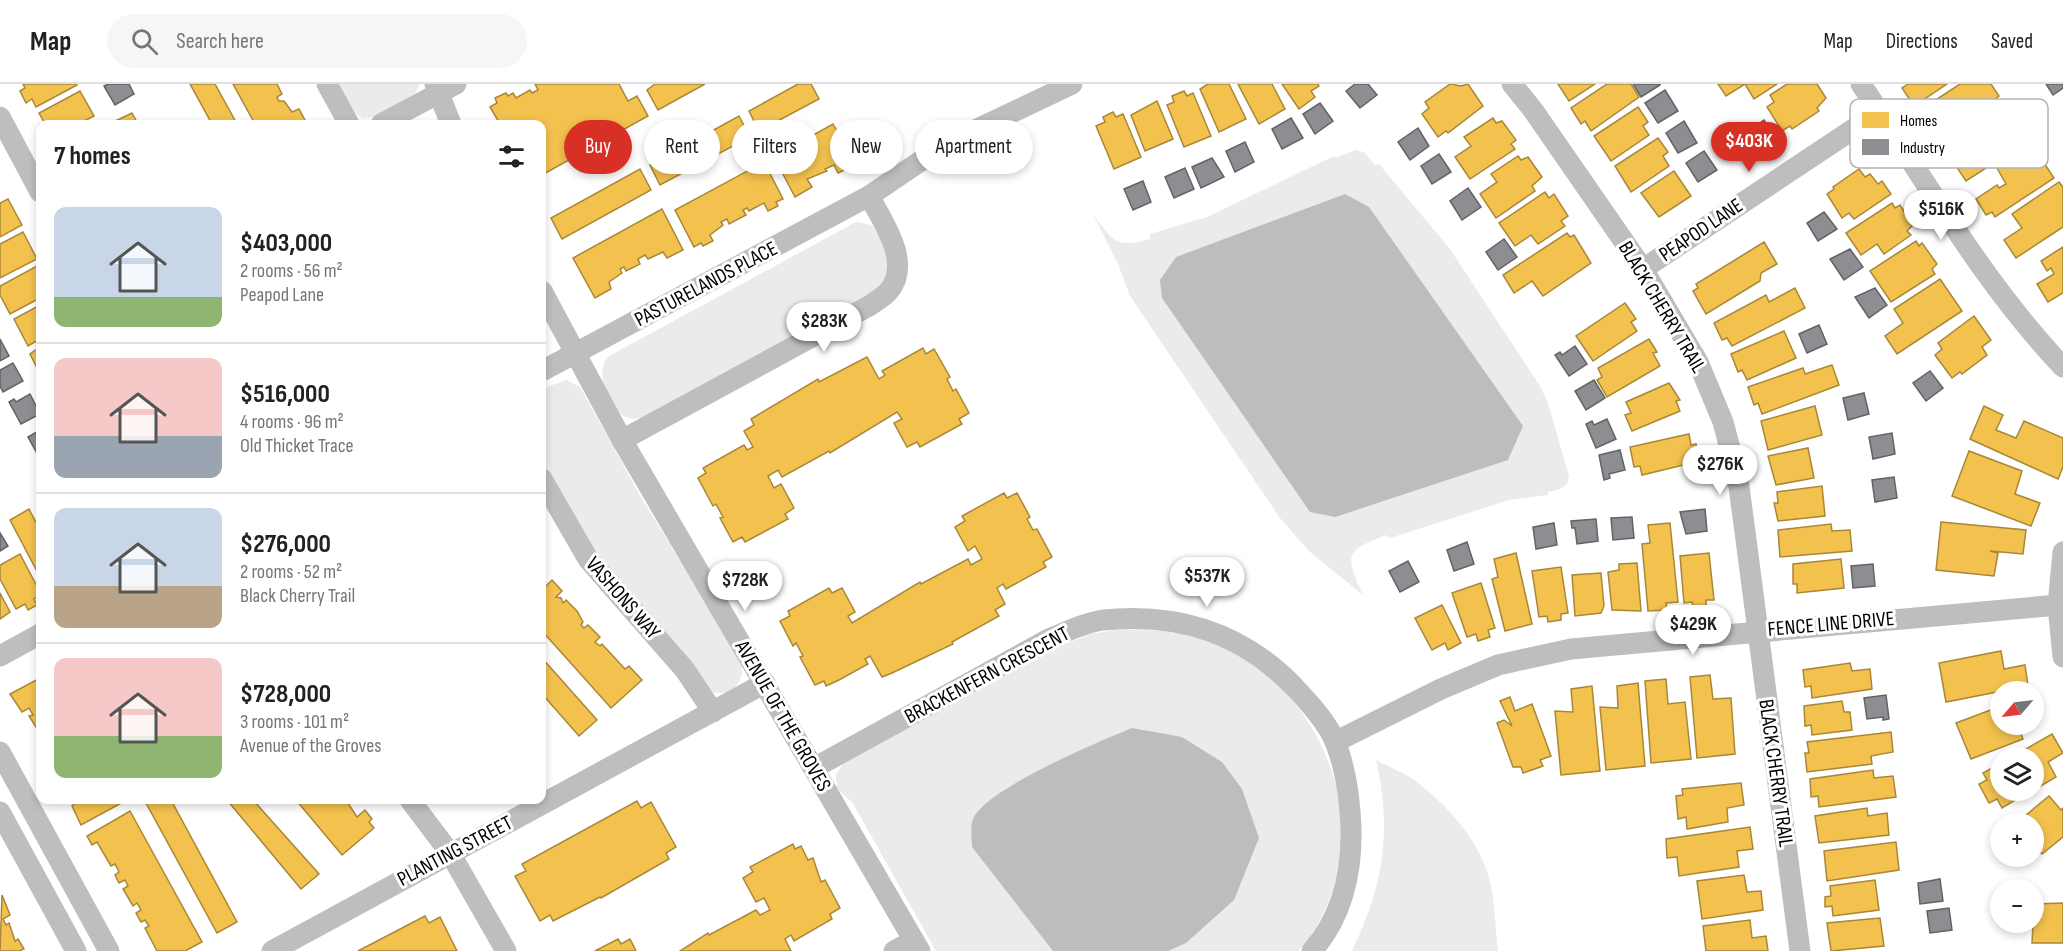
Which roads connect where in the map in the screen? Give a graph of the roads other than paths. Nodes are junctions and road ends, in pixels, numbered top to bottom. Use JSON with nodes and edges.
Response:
{"nodes":[{"id":1,"x":327,"y":84,"type":"edge"},
{"id":2,"x":1072,"y":84,"type":"edge"},
{"id":3,"x":1512,"y":84,"type":"edge"},
{"id":4,"x":1861,"y":84,"type":"edge"},
{"id":5,"x":443,"y":87,"type":"edge"},
{"id":6,"x":1871,"y":99,"type":"edge"},
{"id":7,"x":0,"y":117,"type":"edge"},
{"id":8,"x":348,"y":120,"type":"edge"},
{"id":9,"x":388,"y":120,"type":"edge"},
{"id":10,"x":450,"y":120,"type":"edge"},
{"id":11,"x":1850,"y":131,"type":"edge"},
{"id":12,"x":1916,"y":168,"type":"edge"},
{"id":13,"x":36,"y":184,"type":"edge"},
{"id":14,"x":869,"y":196,"type":"junction"},
{"id":15,"x":1643,"y":269,"type":"junction"},
{"id":16,"x":546,"y":299,"type":"edge"},
{"id":17,"x":576,"y":355,"type":"junction"},
{"id":18,"x":2063,"y":366,"type":"edge"},
{"id":19,"x":546,"y":369,"type":"edge"},
{"id":20,"x":622,"y":440,"type":"junction"},
{"id":21,"x":546,"y":486,"type":"edge"},
{"id":22,"x":2063,"y":552,"type":"edge"},
{"id":23,"x":2058,"y":605,"type":"junction"},
{"id":24,"x":1757,"y":630,"type":"junction"},
{"id":25,"x":36,"y":636,"type":"edge"},
{"id":26,"x":0,"y":656,"type":"edge"},
{"id":27,"x":2063,"y":657,"type":"edge"},
{"id":28,"x":765,"y":682,"type":"junction"},
{"id":29,"x":713,"y":712,"type":"junction"},
{"id":30,"x":1335,"y":742,"type":"junction"},
{"id":31,"x":0,"y":752,"type":"edge"},
{"id":32,"x":814,"y":768,"type":"junction"},
{"id":33,"x":546,"y":802,"type":"edge"},
{"id":34,"x":413,"y":804,"type":"edge"},
{"id":35,"x":541,"y":804,"type":"edge"},
{"id":36,"x":0,"y":812,"type":"edge"},
{"id":37,"x":450,"y":853,"type":"junction"},
{"id":38,"x":916,"y":946,"type":"edge"},
{"id":39,"x":76,"y":951,"type":"edge"},
{"id":40,"x":109,"y":951,"type":"edge"},
{"id":41,"x":272,"y":951,"type":"edge"},
{"id":42,"x":506,"y":951,"type":"edge"},
{"id":43,"x":894,"y":951,"type":"edge"},
{"id":44,"x":1312,"y":951,"type":"edge"},
{"id":45,"x":1800,"y":951,"type":"edge"}],
"edges":[{"from":1,"to":8,"type":"street"},
{"from":2,"to":14,"type":"street","name":"PASTURELANDS PLACE"},
{"from":3,"to":15,"type":"street","name":"BLACK CHERRY TRAIL"},
{"from":4,"to":6,"type":"street"},
{"from":5,"to":9,"type":"street"},
{"from":5,"to":10,"type":"street"},
{"from":7,"to":13,"type":"street"},
{"from":11,"to":15,"type":"street","name":"PEAPOD LANE"},
{"from":12,"to":18,"type":"street"},
{"from":14,"to":17,"type":"street","name":"PASTURELANDS PLACE"},
{"from":14,"to":20,"type":"street"},
{"from":15,"to":24,"type":"street","name":"BLACK CHERRY TRAIL"},
{"from":16,"to":17,"type":"street","name":"AVENUE OF THE GROVES"},
{"from":17,"to":19,"type":"street","name":"PASTURELANDS PLACE"},
{"from":17,"to":20,"type":"street","name":"AVENUE OF THE GROVES"},
{"from":20,"to":28,"type":"street","name":"AVENUE OF THE GROVES"},
{"from":21,"to":29,"type":"street","name":"VASHONS WAY"},
{"from":22,"to":23,"type":"street"},
{"from":23,"to":24,"type":"street","name":"FENCE LINE DRIVE"},
{"from":23,"to":27,"type":"street"},
{"from":24,"to":30,"type":"street","name":"FENCE LINE DRIVE"},
{"from":24,"to":45,"type":"street","name":"BLACK CHERRY TRAIL"},
{"from":25,"to":26,"type":"street"},
{"from":28,"to":29,"type":"street","name":"PLANTING STREET"},
{"from":28,"to":32,"type":"street","name":"AVENUE OF THE GROVES"},
{"from":29,"to":33,"type":"street","name":"PLANTING STREET"},
{"from":30,"to":32,"type":"street","name":"BRACKENFERN CRESCENT"},
{"from":30,"to":44,"type":"street","name":"BRACKENFERN CRESCENT"},
{"from":31,"to":40,"type":"street"},
{"from":32,"to":38,"type":"street","name":"AVENUE OF THE GROVES"},
{"from":34,"to":37,"type":"street"},
{"from":35,"to":37,"type":"street","name":"PLANTING STREET"},
{"from":36,"to":39,"type":"street"},
{"from":37,"to":41,"type":"street","name":"PLANTING STREET"},
{"from":37,"to":42,"type":"street"},
{"from":38,"to":43,"type":"street"}]}
